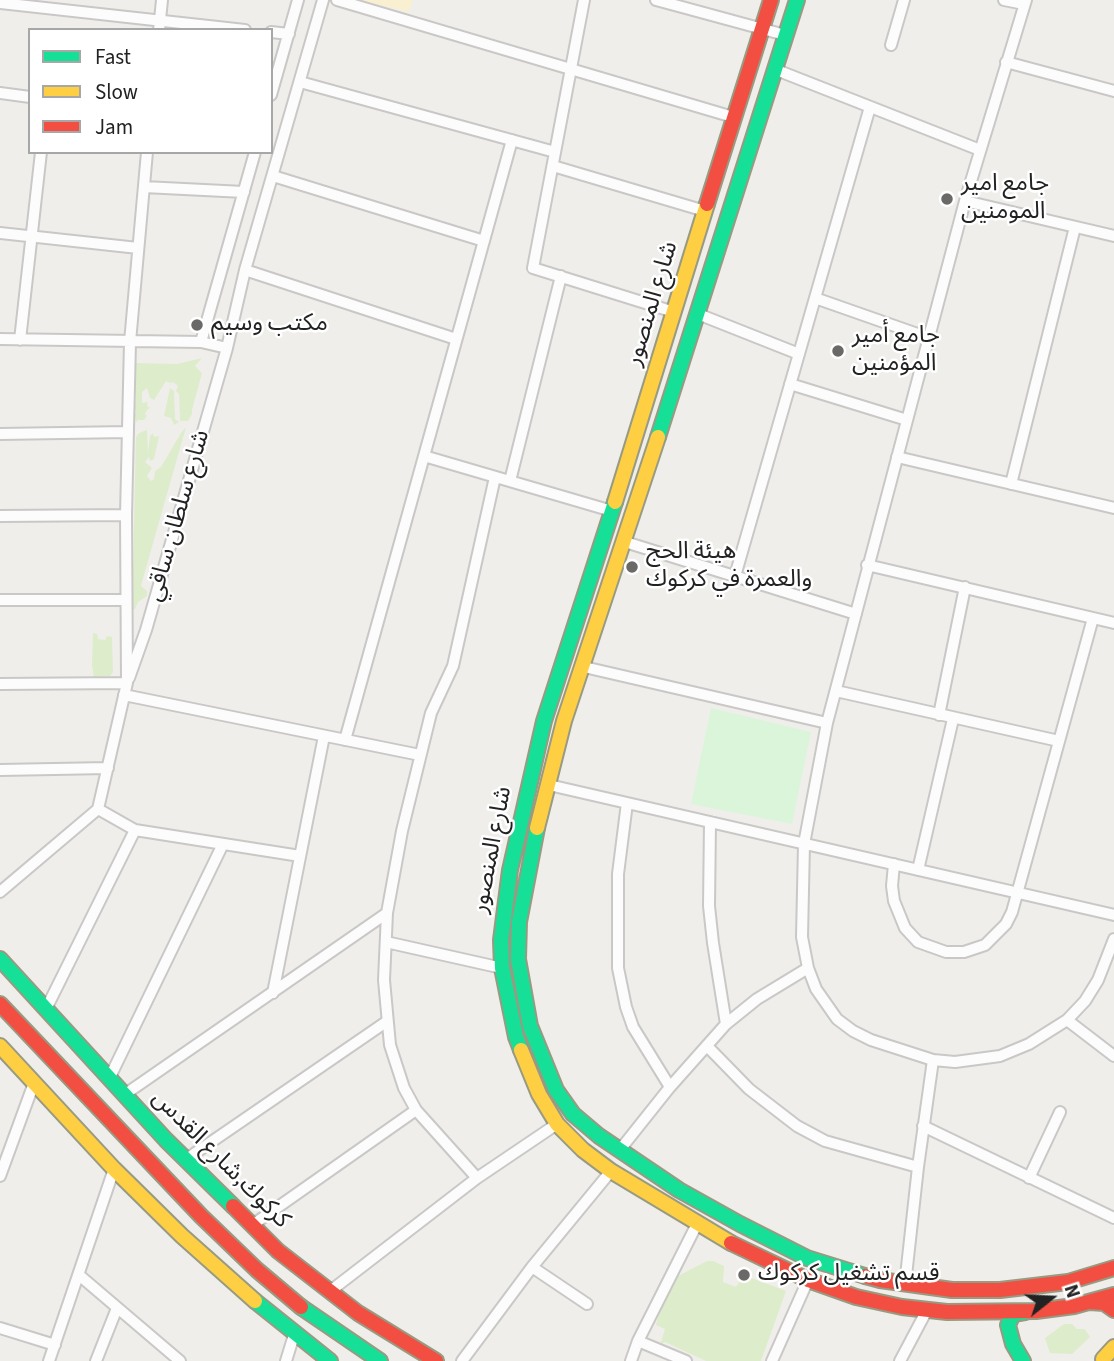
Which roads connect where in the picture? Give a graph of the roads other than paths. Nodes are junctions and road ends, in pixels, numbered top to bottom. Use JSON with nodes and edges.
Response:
{"nodes":[{"id":1,"x":162,"y":0,"type":"edge"},
{"id":2,"x":298,"y":0,"type":"edge"},
{"id":3,"x":323,"y":0,"type":"edge"},
{"id":4,"x":337,"y":0,"type":"edge"},
{"id":5,"x":584,"y":0,"type":"edge"},
{"id":6,"x":656,"y":0,"type":"edge"},
{"id":7,"x":771,"y":0,"type":"edge"},
{"id":8,"x":797,"y":0,"type":"edge"},
{"id":9,"x":904,"y":0,"type":"edge"},
{"id":10,"x":1004,"y":0,"type":"edge"},
{"id":11,"x":1025,"y":2,"type":"edge"},
{"id":12,"x":0,"y":3,"type":"edge"},
{"id":13,"x":159,"y":26,"type":"edge"},
{"id":14,"x":202,"y":28,"type":"edge"},
{"id":15,"x":762,"y":28,"type":"junction"},
{"id":16,"x":273,"y":32,"type":"edge"},
{"id":17,"x":289,"y":34,"type":"junction"},
{"id":18,"x":785,"y":35,"type":"junction"},
{"id":19,"x":891,"y":46,"type":"dead end"},
{"id":20,"x":1006,"y":62,"type":"junction"},
{"id":21,"x":571,"y":69,"type":"junction"},
{"id":22,"x":774,"y":69,"type":"junction"},
{"id":23,"x":300,"y":82,"type":"junction"},
{"id":24,"x":273,"y":88,"type":"edge"},
{"id":25,"x":1114,"y":91,"type":"edge"},
{"id":26,"x":0,"y":93,"type":"edge"},
{"id":27,"x":28,"y":97,"type":"edge"},
{"id":28,"x":870,"y":107,"type":"junction"},
{"id":29,"x":733,"y":117,"type":"junction"},
{"id":30,"x":512,"y":140,"type":"junction"},
{"id":31,"x":980,"y":150,"type":"junction"},
{"id":32,"x":555,"y":152,"type":"junction"},
{"id":33,"x":41,"y":154,"type":"edge"},
{"id":34,"x":147,"y":154,"type":"edge"},
{"id":35,"x":254,"y":154,"type":"edge"},
{"id":36,"x":553,"y":166,"type":"junction"},
{"id":37,"x":273,"y":176,"type":"junction"},
{"id":38,"x":144,"y":187,"type":"junction"},
{"id":39,"x":244,"y":192,"type":"junction"},
{"id":40,"x":965,"y":201,"type":"junction"},
{"id":41,"x":705,"y":211,"type":"junction"},
{"id":42,"x":1075,"y":228,"type":"junction"},
{"id":43,"x":0,"y":233,"type":"edge"},
{"id":44,"x":31,"y":236,"type":"junction"},
{"id":45,"x":1114,"y":236,"type":"edge"},
{"id":46,"x":484,"y":241,"type":"junction"},
{"id":47,"x":138,"y":248,"type":"junction"},
{"id":48,"x":245,"y":270,"type":"junction"},
{"id":49,"x":561,"y":276,"type":"junction"},
{"id":50,"x":815,"y":298,"type":"junction"},
{"id":51,"x":674,"y":312,"type":"junction"},
{"id":52,"x":698,"y":314,"type":"junction"},
{"id":53,"x":929,"y":338,"type":"junction"},
{"id":54,"x":0,"y":339,"type":"edge"},
{"id":55,"x":456,"y":339,"type":"junction"},
{"id":56,"x":20,"y":340,"type":"junction"},
{"id":57,"x":130,"y":342,"type":"junction"},
{"id":58,"x":201,"y":342,"type":"junction"},
{"id":59,"x":227,"y":348,"type":"junction"},
{"id":60,"x":799,"y":354,"type":"junction"},
{"id":61,"x":790,"y":384,"type":"junction"},
{"id":62,"x":907,"y":420,"type":"junction"},
{"id":63,"x":128,"y":432,"type":"junction"},
{"id":64,"x":0,"y":434,"type":"edge"},
{"id":65,"x":634,"y":445,"type":"junction"},
{"id":66,"x":653,"y":452,"type":"junction"},
{"id":67,"x":424,"y":456,"type":"junction"},
{"id":68,"x":897,"y":457,"type":"junction"},
{"id":69,"x":495,"y":477,"type":"junction"},
{"id":70,"x":510,"y":481,"type":"junction"},
{"id":71,"x":1011,"y":484,"type":"junction"},
{"id":72,"x":1114,"y":508,"type":"edge"},
{"id":73,"x":612,"y":511,"type":"junction"},
{"id":74,"x":126,"y":515,"type":"junction"},
{"id":75,"x":0,"y":516,"type":"edge"},
{"id":76,"x":622,"y":541,"type":"junction"},
{"id":77,"x":867,"y":565,"type":"junction"},
{"id":78,"x":735,"y":576,"type":"junction"},
{"id":79,"x":965,"y":587,"type":"junction"},
{"id":80,"x":0,"y":600,"type":"edge"},
{"id":81,"x":126,"y":600,"type":"junction"},
{"id":82,"x":856,"y":614,"type":"junction"},
{"id":83,"x":1093,"y":618,"type":"junction"},
{"id":84,"x":1114,"y":622,"type":"edge"},
{"id":85,"x":584,"y":667,"type":"junction"},
{"id":86,"x":0,"y":684,"type":"edge"},
{"id":87,"x":126,"y":689,"type":"junction"},
{"id":88,"x":836,"y":691,"type":"junction"},
{"id":89,"x":939,"y":715,"type":"junction"},
{"id":90,"x":953,"y":719,"type":"junction"},
{"id":91,"x":827,"y":723,"type":"junction"},
{"id":92,"x":324,"y":736,"type":"junction"},
{"id":93,"x":345,"y":740,"type":"junction"},
{"id":94,"x":1059,"y":741,"type":"junction"},
{"id":95,"x":420,"y":755,"type":"junction"},
{"id":96,"x":108,"y":768,"type":"junction"},
{"id":97,"x":0,"y":770,"type":"edge"},
{"id":98,"x":549,"y":785,"type":"junction"},
{"id":99,"x":627,"y":803,"type":"junction"},
{"id":100,"x":98,"y":809,"type":"junction"},
{"id":101,"x":710,"y":822,"type":"junction"},
{"id":102,"x":135,"y":830,"type":"junction"},
{"id":103,"x":223,"y":844,"type":"junction"},
{"id":104,"x":804,"y":844,"type":"junction"},
{"id":105,"x":300,"y":856,"type":"junction"},
{"id":106,"x":894,"y":864,"type":"junction"},
{"id":107,"x":918,"y":870,"type":"junction"},
{"id":108,"x":0,"y":892,"type":"edge"},
{"id":109,"x":1017,"y":892,"type":"junction"},
{"id":110,"x":387,"y":913,"type":"junction"},
{"id":111,"x":1114,"y":915,"type":"edge"},
{"id":112,"x":1114,"y":939,"type":"edge"},
{"id":113,"x":386,"y":942,"type":"junction"},
{"id":114,"x":0,"y":959,"type":"edge"},
{"id":115,"x":502,"y":968,"type":"junction"},
{"id":116,"x":808,"y":968,"type":"junction"},
{"id":117,"x":273,"y":993,"type":"junction"},
{"id":118,"x":0,"y":1004,"type":"edge"},
{"id":119,"x":46,"y":1009,"type":"junction"},
{"id":120,"x":1067,"y":1020,"type":"junction"},
{"id":121,"x":386,"y":1022,"type":"junction"},
{"id":122,"x":726,"y":1024,"type":"junction"},
{"id":123,"x":0,"y":1046,"type":"edge"},
{"id":124,"x":707,"y":1046,"type":"junction"},
{"id":125,"x":1114,"y":1056,"type":"edge"},
{"id":126,"x":933,"y":1060,"type":"junction"},
{"id":127,"x":109,"y":1079,"type":"junction"},
{"id":128,"x":34,"y":1083,"type":"junction"},
{"id":129,"x":670,"y":1087,"type":"junction"},
{"id":130,"x":124,"y":1095,"type":"junction"},
{"id":131,"x":416,"y":1110,"type":"junction"},
{"id":132,"x":1060,"y":1112,"type":"dead end"},
{"id":133,"x":557,"y":1124,"type":"junction"},
{"id":134,"x":923,"y":1126,"type":"junction"},
{"id":135,"x":166,"y":1140,"type":"junction"},
{"id":136,"x":619,"y":1151,"type":"junction"},
{"id":137,"x":148,"y":1160,"type":"junction"},
{"id":138,"x":186,"y":1160,"type":"junction"},
{"id":139,"x":918,"y":1167,"type":"junction"},
{"id":140,"x":114,"y":1169,"type":"junction"},
{"id":141,"x":611,"y":1171,"type":"junction"},
{"id":142,"x":0,"y":1176,"type":"edge"},
{"id":143,"x":477,"y":1178,"type":"junction"},
{"id":144,"x":1030,"y":1178,"type":"junction"},
{"id":145,"x":1114,"y":1218,"type":"edge"},
{"id":146,"x":697,"y":1224,"type":"junction"},
{"id":147,"x":740,"y":1224,"type":"junction"},
{"id":148,"x":251,"y":1226,"type":"junction"},
{"id":149,"x":732,"y":1244,"type":"junction"},
{"id":150,"x":532,"y":1267,"type":"junction"},
{"id":151,"x":1114,"y":1268,"type":"edge"},
{"id":152,"x":79,"y":1275,"type":"junction"},
{"id":153,"x":808,"y":1280,"type":"junction"},
{"id":154,"x":905,"y":1285,"type":"junction"},
{"id":155,"x":329,"y":1292,"type":"junction"},
{"id":156,"x":1114,"y":1295,"type":"edge"},
{"id":157,"x":1090,"y":1302,"type":"junction"},
{"id":158,"x":587,"y":1304,"type":"dead end"},
{"id":159,"x":117,"y":1308,"type":"junction"},
{"id":160,"x":927,"y":1310,"type":"junction"},
{"id":161,"x":1114,"y":1310,"type":"edge"},
{"id":162,"x":1025,"y":1312,"type":"junction"},
{"id":163,"x":0,"y":1328,"type":"edge"},
{"id":164,"x":295,"y":1335,"type":"junction"},
{"id":165,"x":638,"y":1341,"type":"junction"},
{"id":166,"x":55,"y":1345,"type":"junction"},
{"id":167,"x":1114,"y":1347,"type":"edge"},
{"id":168,"x":1105,"y":1358,"type":"edge"},
{"id":169,"x":49,"y":1361,"type":"edge"},
{"id":170,"x":96,"y":1361,"type":"edge"},
{"id":171,"x":180,"y":1361,"type":"edge"},
{"id":172,"x":286,"y":1361,"type":"edge"},
{"id":173,"x":330,"y":1361,"type":"edge"},
{"id":174,"x":380,"y":1361,"type":"edge"},
{"id":175,"x":436,"y":1361,"type":"edge"},
{"id":176,"x":462,"y":1361,"type":"edge"},
{"id":177,"x":631,"y":1361,"type":"edge"},
{"id":178,"x":686,"y":1361,"type":"edge"},
{"id":179,"x":772,"y":1361,"type":"edge"},
{"id":180,"x":900,"y":1361,"type":"edge"},
{"id":181,"x":1023,"y":1361,"type":"edge"}],
"edges":[{"from":1,"to":13,"type":"street"},
{"from":2,"to":17,"type":"street"},
{"from":3,"to":23,"type":"street","name":"شارع سلطان ساقي"},
{"from":4,"to":21,"type":"street"},
{"from":5,"to":21,"type":"street"},
{"from":6,"to":15,"type":"street"},
{"from":7,"to":15,"type":"street","name":"شارع المنصور"},
{"from":8,"to":18,"type":"street","name":"شارع المنصور"},
{"from":9,"to":19,"type":"street"},
{"from":10,"to":11,"type":"street"},
{"from":11,"to":20,"type":"street"},
{"from":12,"to":13,"type":"street"},
{"from":13,"to":14,"type":"street"},
{"from":15,"to":18,"type":"street"},
{"from":15,"to":29,"type":"street","name":"شارع المنصور"},
{"from":16,"to":17,"type":"street"},
{"from":17,"to":24,"type":"street"},
{"from":18,"to":22,"type":"street","name":"شارع المنصور"},
{"from":20,"to":25,"type":"street"},
{"from":20,"to":31,"type":"street"},
{"from":21,"to":29,"type":"street"},
{"from":21,"to":32,"type":"street"},
{"from":22,"to":28,"type":"street"},
{"from":22,"to":52,"type":"street","name":"شارع المنصور"},
{"from":23,"to":30,"type":"street"},
{"from":23,"to":37,"type":"street","name":"شارع سلطان ساقي"},
{"from":26,"to":27,"type":"street"},
{"from":28,"to":31,"type":"street"},
{"from":28,"to":50,"type":"street"},
{"from":29,"to":41,"type":"street","name":"شارع المنصور"},
{"from":30,"to":32,"type":"street"},
{"from":30,"to":46,"type":"street"},
{"from":31,"to":40,"type":"street"},
{"from":32,"to":36,"type":"street"},
{"from":33,"to":44,"type":"street"},
{"from":34,"to":38,"type":"street"},
{"from":35,"to":39,"type":"street"},
{"from":36,"to":41,"type":"street"},
{"from":36,"to":49,"type":"street"},
{"from":37,"to":46,"type":"street"},
{"from":37,"to":48,"type":"street","name":"شارع سلطان ساقي"},
{"from":38,"to":39,"type":"street"},
{"from":38,"to":47,"type":"street"},
{"from":39,"to":58,"type":"street"},
{"from":40,"to":42,"type":"street"},
{"from":40,"to":53,"type":"street"},
{"from":41,"to":51,"type":"street","name":"شارع المنصور"},
{"from":42,"to":45,"type":"street"},
{"from":42,"to":71,"type":"street"},
{"from":43,"to":44,"type":"street"},
{"from":44,"to":47,"type":"street"},
{"from":44,"to":56,"type":"street"},
{"from":46,"to":55,"type":"street"},
{"from":47,"to":57,"type":"street"},
{"from":48,"to":55,"type":"street"},
{"from":48,"to":59,"type":"street","name":"شارع سلطان ساقي"},
{"from":49,"to":51,"type":"street"},
{"from":49,"to":70,"type":"street"},
{"from":50,"to":53,"type":"street"},
{"from":50,"to":60,"type":"street"},
{"from":51,"to":65,"type":"street","name":"شارع المنصور"},
{"from":52,"to":60,"type":"street"},
{"from":52,"to":66,"type":"street","name":"شارع المنصور"},
{"from":53,"to":62,"type":"street"},
{"from":54,"to":56,"type":"street"},
{"from":55,"to":67,"type":"street"},
{"from":56,"to":57,"type":"street"},
{"from":57,"to":58,"type":"street"},
{"from":57,"to":63,"type":"street"},
{"from":58,"to":59,"type":"street"},
{"from":59,"to":87,"type":"street","name":"شارع سلطان ساقي"},
{"from":60,"to":61,"type":"street"},
{"from":61,"to":62,"type":"street"},
{"from":61,"to":78,"type":"street"},
{"from":62,"to":68,"type":"street"},
{"from":63,"to":64,"type":"street"},
{"from":63,"to":74,"type":"street"},
{"from":65,"to":66,"type":"street"},
{"from":65,"to":73,"type":"street","name":"شارع المنصور"},
{"from":66,"to":76,"type":"street","name":"شارع المنصور"},
{"from":67,"to":69,"type":"street"},
{"from":67,"to":93,"type":"street"},
{"from":68,"to":71,"type":"street"},
{"from":68,"to":77,"type":"street"},
{"from":69,"to":70,"type":"street"},
{"from":69,"to":95,"type":"street"},
{"from":70,"to":73,"type":"street"},
{"from":71,"to":72,"type":"street"},
{"from":73,"to":115,"type":"street","name":"شارع المنصور"},
{"from":74,"to":75,"type":"street"},
{"from":74,"to":81,"type":"street"},
{"from":76,"to":78,"type":"street"},
{"from":76,"to":85,"type":"street","name":"شارع المنصور"},
{"from":77,"to":79,"type":"street"},
{"from":77,"to":82,"type":"street"},
{"from":78,"to":82,"type":"street"},
{"from":79,"to":83,"type":"street"},
{"from":79,"to":89,"type":"street"},
{"from":80,"to":81,"type":"street"},
{"from":81,"to":87,"type":"street"},
{"from":82,"to":88,"type":"street"},
{"from":83,"to":84,"type":"street"},
{"from":83,"to":94,"type":"street"},
{"from":85,"to":91,"type":"street"},
{"from":85,"to":98,"type":"street","name":"شارع المنصور"},
{"from":86,"to":87,"type":"street"},
{"from":87,"to":92,"type":"street"},
{"from":87,"to":96,"type":"street"},
{"from":88,"to":89,"type":"street"},
{"from":88,"to":91,"type":"street"},
{"from":89,"to":90,"type":"street"},
{"from":90,"to":94,"type":"street"},
{"from":90,"to":107,"type":"street"},
{"from":91,"to":104,"type":"street"},
{"from":92,"to":93,"type":"street"},
{"from":92,"to":105,"type":"street"},
{"from":93,"to":95,"type":"street"},
{"from":94,"to":109,"type":"street"},
{"from":95,"to":110,"type":"street"},
{"from":96,"to":97,"type":"street"},
{"from":96,"to":100,"type":"street"},
{"from":98,"to":99,"type":"street"},
{"from":98,"to":136,"type":"street","name":"شارع المنصور"},
{"from":99,"to":101,"type":"street"},
{"from":99,"to":129,"type":"street"},
{"from":100,"to":102,"type":"street"},
{"from":100,"to":108,"type":"street"},
{"from":101,"to":104,"type":"street"},
{"from":101,"to":122,"type":"street"},
{"from":102,"to":103,"type":"street"},
{"from":102,"to":119,"type":"street"},
{"from":103,"to":105,"type":"street"},
{"from":103,"to":127,"type":"street"},
{"from":104,"to":106,"type":"street"},
{"from":104,"to":116,"type":"street"},
{"from":105,"to":117,"type":"street"},
{"from":106,"to":107,"type":"street"},
{"from":106,"to":109,"type":"street"},
{"from":107,"to":109,"type":"street"},
{"from":109,"to":111,"type":"street"},
{"from":110,"to":113,"type":"street"},
{"from":110,"to":117,"type":"street"},
{"from":112,"to":120,"type":"street"},
{"from":113,"to":115,"type":"street"},
{"from":113,"to":121,"type":"street"},
{"from":114,"to":119,"type":"street","name":"كركوك,شارع القدس"},
{"from":115,"to":133,"type":"street","name":"شارع المنصور"},
{"from":116,"to":122,"type":"street"},
{"from":116,"to":126,"type":"street"},
{"from":117,"to":130,"type":"street"},
{"from":118,"to":137,"type":"street","name":"كركوك,شارع القدس"},
{"from":119,"to":127,"type":"street","name":"كركوك,شارع القدس"},
{"from":120,"to":125,"type":"street"},
{"from":120,"to":126,"type":"street"},
{"from":121,"to":131,"type":"street"},
{"from":121,"to":138,"type":"street"},
{"from":122,"to":124,"type":"street"},
{"from":123,"to":128,"type":"street"},
{"from":124,"to":129,"type":"street"},
{"from":124,"to":139,"type":"street"},
{"from":126,"to":134,"type":"street"},
{"from":127,"to":130,"type":"street","name":"كركوك,شارع القدس"},
{"from":128,"to":140,"type":"street"},
{"from":128,"to":142,"type":"street"},
{"from":129,"to":136,"type":"street"},
{"from":130,"to":135,"type":"street","name":"كركوك,شارع القدس"},
{"from":131,"to":143,"type":"street"},
{"from":131,"to":148,"type":"street"},
{"from":132,"to":144,"type":"street"},
{"from":133,"to":141,"type":"street","name":"شارع المنصور"},
{"from":133,"to":143,"type":"street"},
{"from":134,"to":139,"type":"street"},
{"from":134,"to":144,"type":"street"},
{"from":135,"to":137,"type":"street"},
{"from":135,"to":138,"type":"street","name":"كركوك,شارع القدس"},
{"from":136,"to":147,"type":"street","name":"شارع المنصور"},
{"from":137,"to":174,"type":"street","name":"كركوك,شارع القدس"},
{"from":138,"to":148,"type":"street","name":"كركوك,شارع القدس"},
{"from":139,"to":154,"type":"street"},
{"from":140,"to":152,"type":"street"},
{"from":140,"to":164,"type":"street"},
{"from":141,"to":146,"type":"street","name":"شارع المنصور"},
{"from":141,"to":150,"type":"street"},
{"from":143,"to":155,"type":"street"},
{"from":144,"to":145,"type":"street"},
{"from":146,"to":149,"type":"street","name":"شارع المنصور"},
{"from":146,"to":165,"type":"street"},
{"from":147,"to":149,"type":"street"},
{"from":147,"to":154,"type":"street","name":"شارع المنصور"},
{"from":148,"to":155,"type":"street","name":"كركوك,شارع القدس"},
{"from":149,"to":153,"type":"street","name":"شارع المنصور"},
{"from":150,"to":158,"type":"street"},
{"from":150,"to":176,"type":"street"},
{"from":151,"to":154,"type":"street","name":"شارع المنصور"},
{"from":152,"to":159,"type":"street"},
{"from":152,"to":166,"type":"street"},
{"from":153,"to":160,"type":"street","name":"شارع المنصور"},
{"from":153,"to":179,"type":"street"},
{"from":155,"to":175,"type":"street","name":"كركوك,شارع القدس"},
{"from":156,"to":157,"type":"street","name":"شارع المنصور"},
{"from":157,"to":161,"type":"street"},
{"from":157,"to":162,"type":"street","name":"شارع المنصور"},
{"from":159,"to":170,"type":"street"},
{"from":159,"to":171,"type":"street"},
{"from":160,"to":162,"type":"street","name":"شارع المنصور"},
{"from":160,"to":180,"type":"street"},
{"from":162,"to":181,"type":"street"},
{"from":163,"to":166,"type":"street"},
{"from":164,"to":172,"type":"street"},
{"from":164,"to":173,"type":"street"},
{"from":165,"to":177,"type":"street"},
{"from":165,"to":178,"type":"street"},
{"from":166,"to":169,"type":"street"},
{"from":167,"to":168,"type":"street"}]}
